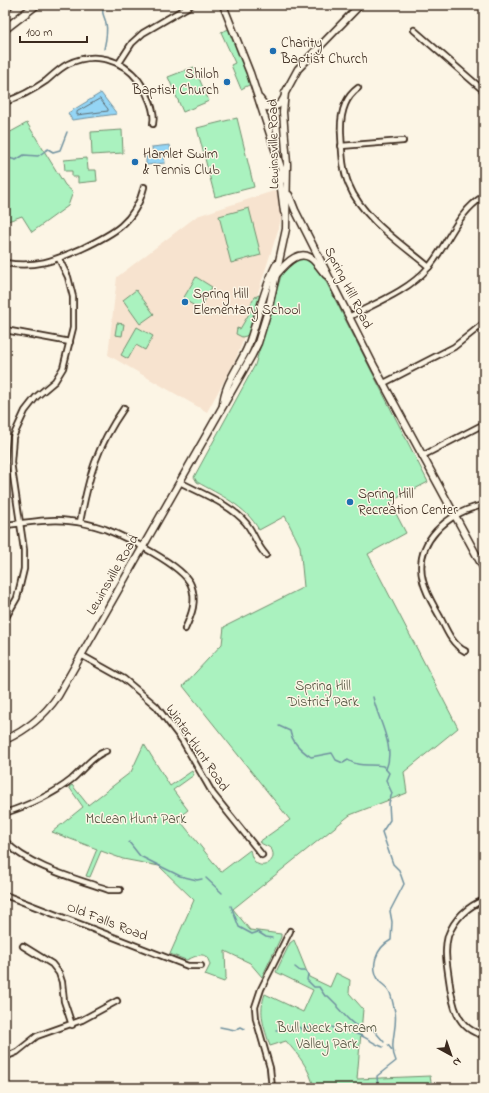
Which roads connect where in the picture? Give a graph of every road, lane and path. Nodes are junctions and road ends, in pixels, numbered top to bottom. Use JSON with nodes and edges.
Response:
{"nodes":[{"id":1,"x":9,"y":5,"type":"edge"},
{"id":2,"x":36,"y":5,"type":"edge"},
{"id":3,"x":191,"y":5,"type":"edge"},
{"id":4,"x":223,"y":5,"type":"edge"},
{"id":5,"x":360,"y":5,"type":"edge"},
{"id":6,"x":5,"y":9,"type":"edge"},
{"id":7,"x":5,"y":29,"type":"edge"},
{"id":8,"x":414,"y":30,"type":"dead end"},
{"id":9,"x":119,"y":63,"type":"junction"},
{"id":10,"x":358,"y":88,"type":"dead end"},
{"id":11,"x":484,"y":91,"type":"edge"},
{"id":12,"x":257,"y":93,"type":"junction"},
{"id":13,"x":284,"y":98,"type":"junction"},
{"id":14,"x":5,"y":102,"type":"edge"},
{"id":15,"x":153,"y":124,"type":"dead end"},
{"id":16,"x":403,"y":142,"type":"dead end"},
{"id":17,"x":274,"y":146,"type":"junction"},
{"id":18,"x":341,"y":146,"type":"junction"},
{"id":19,"x":144,"y":187,"type":"dead end"},
{"id":20,"x":287,"y":189,"type":"junction"},
{"id":21,"x":484,"y":196,"type":"edge"},
{"id":22,"x":286,"y":229,"type":"junction"},
{"id":23,"x":59,"y":259,"type":"junction"},
{"id":24,"x":5,"y":262,"type":"edge"},
{"id":25,"x":278,"y":262,"type":"junction"},
{"id":26,"x":429,"y":267,"type":"junction"},
{"id":27,"x":276,"y":275,"type":"junction"},
{"id":28,"x":332,"y":283,"type":"junction"},
{"id":29,"x":264,"y":294,"type":"junction"},
{"id":30,"x":269,"y":307,"type":"junction"},
{"id":31,"x":350,"y":317,"type":"junction"},
{"id":32,"x":484,"y":323,"type":"edge"},
{"id":33,"x":5,"y":330,"type":"edge"},
{"id":34,"x":70,"y":342,"type":"junction"},
{"id":35,"x":248,"y":346,"type":"junction"},
{"id":36,"x":252,"y":355,"type":"junction"},
{"id":37,"x":384,"y":383,"type":"junction"},
{"id":38,"x":223,"y":405,"type":"junction"},
{"id":39,"x":124,"y":408,"type":"dead end"},
{"id":40,"x":484,"y":424,"type":"edge"},
{"id":41,"x":422,"y":456,"type":"junction"},
{"id":42,"x":180,"y":482,"type":"junction"},
{"id":43,"x":484,"y":505,"type":"edge"},
{"id":44,"x":456,"y":517,"type":"junction"},
{"id":45,"x":80,"y":522,"type":"junction"},
{"id":46,"x":20,"y":524,"type":"junction"},
{"id":47,"x":5,"y":525,"type":"edge"},
{"id":48,"x":142,"y":548,"type":"junction"},
{"id":49,"x":266,"y":555,"type":"dead end"},
{"id":50,"x":484,"y":569,"type":"edge"},
{"id":51,"x":5,"y":619,"type":"edge"},
{"id":52,"x":185,"y":629,"type":"dead end"},
{"id":53,"x":465,"y":651,"type":"dead end"},
{"id":54,"x":81,"y":655,"type":"junction"},
{"id":55,"x":5,"y":740,"type":"edge"},
{"id":56,"x":106,"y":752,"type":"dead end"},
{"id":57,"x":5,"y":813,"type":"edge"},
{"id":58,"x":5,"y":841,"type":"edge"},
{"id":59,"x":262,"y":855,"type":"dead end"},
{"id":60,"x":120,"y":890,"type":"dead end"},
{"id":61,"x":5,"y":895,"type":"edge"},
{"id":62,"x":484,"y":900,"type":"edge"},
{"id":63,"x":290,"y":931,"type":"dead end"},
{"id":64,"x":23,"y":946,"type":"dead end"},
{"id":65,"x":201,"y":966,"type":"dead end"},
{"id":66,"x":117,"y":1001,"type":"dead end"},
{"id":67,"x":72,"y":1025,"type":"junction"},
{"id":68,"x":484,"y":1035,"type":"edge"},
{"id":69,"x":5,"y":1057,"type":"edge"},
{"id":70,"x":272,"y":1088,"type":"edge"}],
"edges":[{"from":1,"to":6,"type":"highway"},
{"from":2,"to":7,"type":"highway"},
{"from":3,"to":9,"type":"street"},
{"from":4,"to":12,"type":"main road","name":"Spring Hill Road"},
{"from":5,"to":13,"type":"main road","name":"Lewinsville Road"},
{"from":8,"to":11,"type":"street"},
{"from":9,"to":14,"type":"street"},
{"from":9,"to":15,"type":"street"},
{"from":10,"to":18,"type":"street"},
{"from":12,"to":13,"type":"main road"},
{"from":12,"to":17,"type":"main road","name":"Spring Hill Road"},
{"from":13,"to":20,"type":"main road","name":"Lewinsville Road"},
{"from":16,"to":18,"type":"street"},
{"from":17,"to":20,"type":"main road","name":"Spring Hill Road"},
{"from":17,"to":22,"type":"main road"},
{"from":18,"to":26,"type":"street"},
{"from":19,"to":23,"type":"street"},
{"from":20,"to":22,"type":"main road","name":"Lewinsville Road"},
{"from":20,"to":28,"type":"main road","name":"Spring Hill Road"},
{"from":21,"to":26,"type":"street"},
{"from":22,"to":25,"type":"main road","name":"Lewinsville Road"},
{"from":23,"to":24,"type":"street"},
{"from":23,"to":34,"type":"street"},
{"from":25,"to":27,"type":"main road","name":"Lewinsville Road"},
{"from":25,"to":29,"type":"main road","name":"Lewinsville Road"},
{"from":26,"to":31,"type":"street"},
{"from":27,"to":28,"type":"main road"},
{"from":27,"to":30,"type":"main road","name":"Lewinsville Road"},
{"from":28,"to":31,"type":"main road","name":"Spring Hill Road"},
{"from":29,"to":30,"type":"main road"},
{"from":29,"to":35,"type":"main road","name":"Lewinsville Road"},
{"from":30,"to":36,"type":"main road","name":"Lewinsville Road"},
{"from":31,"to":37,"type":"main road","name":"Spring Hill Road"},
{"from":32,"to":37,"type":"street"},
{"from":33,"to":34,"type":"street"},
{"from":34,"to":46,"type":"street"},
{"from":35,"to":36,"type":"main road"},
{"from":35,"to":38,"type":"main road","name":"Lewinsville Road"},
{"from":36,"to":38,"type":"main road","name":"Lewinsville Road"},
{"from":37,"to":41,"type":"main road","name":"Spring Hill Road"},
{"from":38,"to":42,"type":"main road","name":"Lewinsville Road"},
{"from":39,"to":45,"type":"street"},
{"from":40,"to":41,"type":"street"},
{"from":41,"to":44,"type":"main road","name":"Spring Hill Road"},
{"from":42,"to":48,"type":"main road","name":"Lewinsville Road"},
{"from":42,"to":49,"type":"street"},
{"from":43,"to":44,"type":"street"},
{"from":44,"to":50,"type":"main road","name":"Spring Hill Road"},
{"from":44,"to":53,"type":"street"},
{"from":45,"to":46,"type":"street"},
{"from":45,"to":48,"type":"street"},
{"from":46,"to":47,"type":"street"},
{"from":46,"to":51,"type":"street"},
{"from":48,"to":52,"type":"street"},
{"from":48,"to":54,"type":"main road","name":"Lewinsville Road"},
{"from":54,"to":55,"type":"main road","name":"Lewinsville Road"},
{"from":54,"to":59,"type":"street","name":"Winter Hunt Road"},
{"from":56,"to":57,"type":"street"},
{"from":58,"to":60,"type":"street"},
{"from":61,"to":65,"type":"street","name":"Old Falls Road"},
{"from":62,"to":68,"type":"street"},
{"from":63,"to":70,"type":"street"},
{"from":64,"to":67,"type":"street"},
{"from":66,"to":67,"type":"street"},
{"from":67,"to":69,"type":"street"}]}
